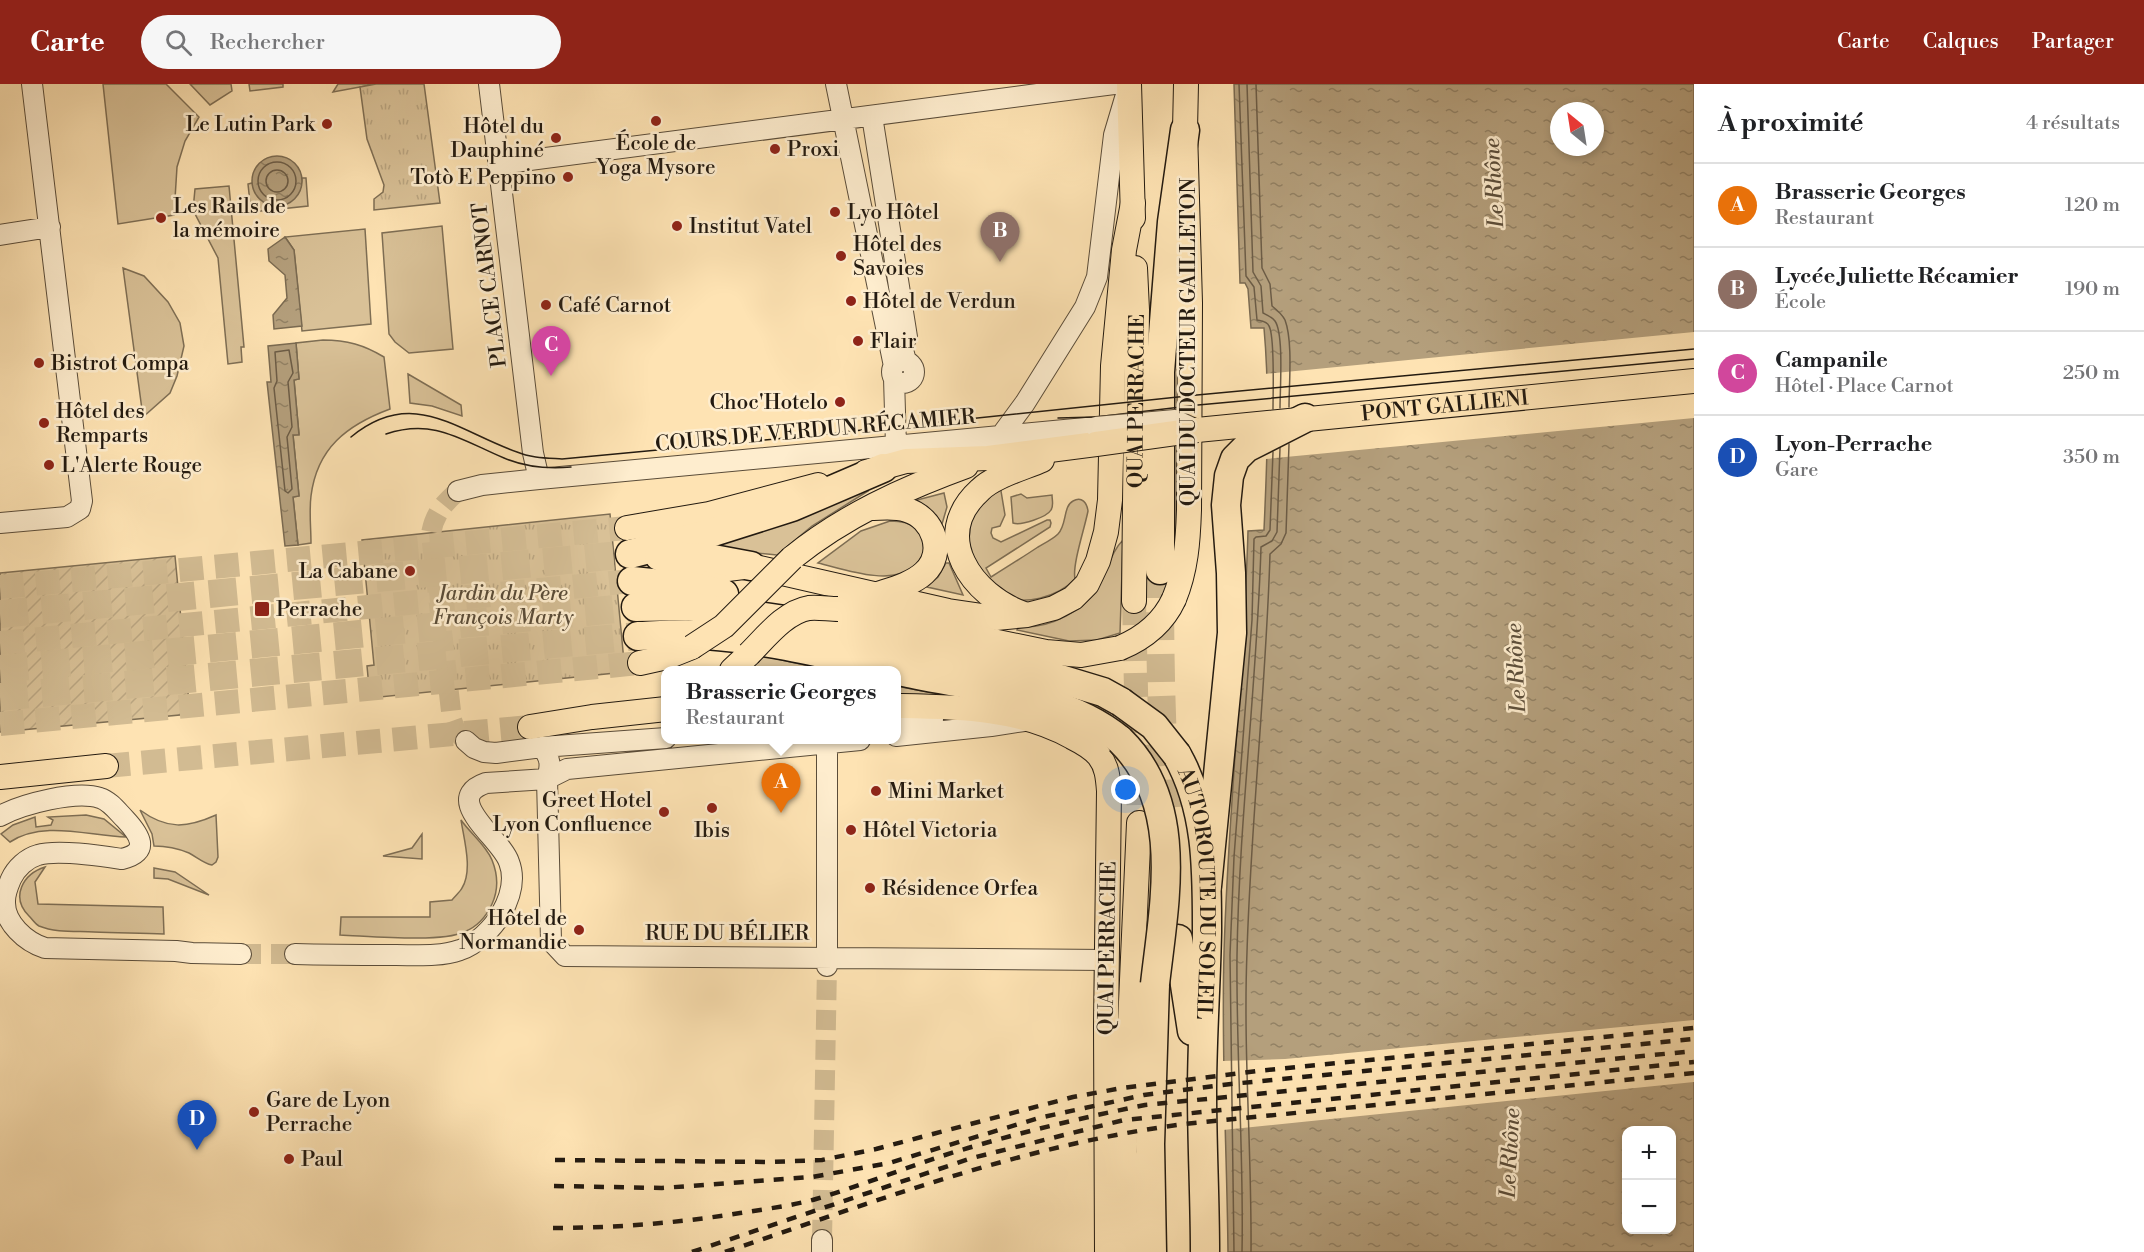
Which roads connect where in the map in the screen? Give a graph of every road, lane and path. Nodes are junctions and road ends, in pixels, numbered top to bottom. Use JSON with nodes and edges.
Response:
{"nodes":[{"id":1,"x":32,"y":84,"type":"edge"},
{"id":2,"x":489,"y":84,"type":"edge"},
{"id":3,"x":836,"y":84,"type":"edge"},
{"id":4,"x":1114,"y":84,"type":"edge"},
{"id":5,"x":1128,"y":84,"type":"edge"},
{"id":6,"x":1186,"y":84,"type":"edge"},
{"id":7,"x":872,"y":116,"type":"junction"},
{"id":8,"x":842,"y":120,"type":"junction"},
{"id":9,"x":1185,"y":130,"type":"junction"},
{"id":10,"x":499,"y":164,"type":"junction"},
{"id":11,"x":1133,"y":202,"type":"junction"},
{"id":12,"x":50,"y":227,"type":"junction"},
{"id":13,"x":0,"y":235,"type":"edge"},
{"id":14,"x":898,"y":368,"type":"junction"},
{"id":15,"x":1694,"y":381,"type":"edge"},
{"id":16,"x":1305,"y":418,"type":"junction"},
{"id":17,"x":1096,"y":436,"type":"junction"},
{"id":18,"x":1000,"y":437,"type":"junction"},
{"id":19,"x":1069,"y":448,"type":"junction"},
{"id":20,"x":890,"y":457,"type":"junction"},
{"id":21,"x":988,"y":458,"type":"junction"},
{"id":22,"x":539,"y":479,"type":"junction"},
{"id":23,"x":458,"y":491,"type":"tunnel mouth"},
{"id":24,"x":868,"y":508,"type":"junction"},
{"id":25,"x":0,"y":523,"type":"edge"},
{"id":26,"x":751,"y":566,"type":"joint"},
{"id":27,"x":631,"y":567,"type":"junction"},
{"id":28,"x":1160,"y":570,"type":"tunnel mouth"},
{"id":29,"x":878,"y":594,"type":"junction"},
{"id":30,"x":1134,"y":601,"type":"tunnel mouth"},
{"id":31,"x":1028,"y":615,"type":"junction"},
{"id":32,"x":639,"y":650,"type":"joint"},
{"id":33,"x":736,"y":666,"type":"edge"},
{"id":34,"x":876,"y":666,"type":"edge"},
{"id":35,"x":901,"y":671,"type":"edge"},
{"id":36,"x":901,"y":706,"type":"edge"},
{"id":37,"x":661,"y":710,"type":"edge"},
{"id":38,"x":661,"y":720,"type":"edge"},
{"id":39,"x":1030,"y":720,"type":"junction"},
{"id":40,"x":901,"y":722,"type":"edge"},
{"id":41,"x":901,"y":736,"type":"edge"},
{"id":42,"x":536,"y":737,"type":"junction"},
{"id":43,"x":661,"y":738,"type":"edge"},
{"id":44,"x":466,"y":741,"type":"tunnel mouth"},
{"id":45,"x":799,"y":744,"type":"edge"},
{"id":46,"x":827,"y":744,"type":"edge"},
{"id":47,"x":496,"y":753,"type":"junction"},
{"id":48,"x":106,"y":766,"type":"tunnel mouth"},
{"id":49,"x":0,"y":777,"type":"edge"},
{"id":50,"x":547,"y":779,"type":"junction"},
{"id":51,"x":499,"y":783,"type":"junction"},
{"id":52,"x":0,"y":816,"type":"edge"},
{"id":53,"x":1139,"y":823,"type":"tunnel mouth"},
{"id":54,"x":1207,"y":886,"type":"junction"},
{"id":55,"x":1178,"y":939,"type":"dead end"},
{"id":56,"x":241,"y":954,"type":"tunnel mouth"},
{"id":57,"x":295,"y":954,"type":"tunnel mouth"},
{"id":58,"x":1106,"y":960,"type":"junction"},
{"id":59,"x":826,"y":962,"type":"junction"},
{"id":60,"x":1202,"y":1092,"type":"junction"},
{"id":61,"x":1124,"y":1159,"type":"junction"},
{"id":62,"x":1108,"y":1221,"type":"junction"},
{"id":63,"x":1107,"y":1252,"type":"edge"},
{"id":64,"x":1124,"y":1252,"type":"edge"},
{"id":65,"x":1152,"y":1252,"type":"edge"},
{"id":66,"x":1205,"y":1252,"type":"edge"}],
"edges":[{"from":1,"to":12,"type":"street"},
{"from":2,"to":10,"type":"street","name":"PLACE CARNOT"},
{"from":3,"to":8,"type":"street"},
{"from":4,"to":7,"type":"street"},
{"from":5,"to":11,"type":"main road"},
{"from":5,"to":18,"type":"street"},
{"from":6,"to":9,"type":"main road","name":"QUAI DU DOCTEUR GAILLETON"},
{"from":7,"to":8,"type":"street"},
{"from":7,"to":14,"type":"street"},
{"from":8,"to":10,"type":"street"},
{"from":8,"to":14,"type":"street"},
{"from":9,"to":28,"type":"highway"},
{"from":9,"to":33,"type":"main road","name":"QUAI DU DOCTEUR GAILLETON","bridge":true},
{"from":10,"to":22,"type":"street","name":"PLACE CARNOT"},
{"from":11,"to":30,"type":"main road","name":"QUAI PERRACHE"},
{"from":11,"to":31,"type":"main road"},
{"from":12,"to":13,"type":"street"},
{"from":12,"to":25,"type":"street"},
{"from":14,"to":20,"type":"street"},
{"from":15,"to":16,"type":"main road","name":"PONT GALLIENI"},
{"from":16,"to":17,"type":"main road","name":"PONT GALLIENI","bridge":true},
{"from":16,"to":54,"type":"highway"},
{"from":17,"to":18,"type":"street","name":"COURS DE VERDUN RÉCAMIER"},
{"from":17,"to":19,"type":"main road","name":"PONT GALLIENI"},
{"from":18,"to":20,"type":"street","name":"COURS DE VERDUN RÉCAMIER"},
{"from":19,"to":21,"type":"main road"},
{"from":19,"to":31,"type":"main road"},
{"from":20,"to":21,"type":"main road"},
{"from":20,"to":22,"type":"street","name":"COURS DE VERDUN RÉCAMIER"},
{"from":20,"to":27,"type":"highway"},
{"from":21,"to":24,"type":"main road"},
{"from":22,"to":23,"type":"street","name":"COURS DE VERDUN RÉCAMIER"},
{"from":24,"to":29,"type":"main road"},
{"from":24,"to":32,"type":"main road","bridge":true},
{"from":26,"to":27,"type":"highway"},
{"from":26,"to":29,"type":"main road"},
{"from":27,"to":54,"type":"highway","name":"AUTOROUTE DU SOLEIL","bridge":true},
{"from":29,"to":31,"type":"main road"},
{"from":32,"to":34,"type":"highway","name":"AUTOROUTE DU SOLEIL","bridge":true},
{"from":35,"to":65,"type":"highway","name":"AUTOROUTE DU SOLEIL","bridge":true},
{"from":36,"to":39,"type":"main road","name":"QUAI PERRACHE"},
{"from":37,"to":42,"type":"main road"},
{"from":38,"to":42,"type":"main road"},
{"from":39,"to":40,"type":"street"},
{"from":39,"to":41,"type":"street"},
{"from":39,"to":58,"type":"main road","name":"QUAI PERRACHE"},
{"from":42,"to":43,"type":"street"},
{"from":42,"to":47,"type":"street"},
{"from":42,"to":50,"type":"street","name":"RUE DU BÉLIER"},
{"from":44,"to":47,"type":"street"},
{"from":45,"to":50,"type":"street"},
{"from":46,"to":59,"type":"street"},
{"from":47,"to":51,"type":"street"},
{"from":48,"to":49,"type":"main road"},
{"from":50,"to":51,"type":"street"},
{"from":50,"to":59,"type":"street","name":"RUE DU BÉLIER"},
{"from":51,"to":57,"type":"street"},
{"from":52,"to":56,"type":"street"},
{"from":53,"to":61,"type":"main road","name":"QUAI PERRACHE"},
{"from":54,"to":60,"type":"highway","name":"AUTOROUTE DU SOLEIL"},
{"from":55,"to":60,"type":"highway"},
{"from":58,"to":59,"type":"street","name":"RUE DU BÉLIER"},
{"from":58,"to":62,"type":"main road","name":"QUAI PERRACHE"},
{"from":60,"to":66,"type":"highway","name":"AUTOROUTE DU SOLEIL"},
{"from":61,"to":62,"type":"main road","name":"QUAI PERRACHE"},
{"from":61,"to":64,"type":"highway"},
{"from":62,"to":63,"type":"main road","name":"QUAI PERRACHE"}]}
